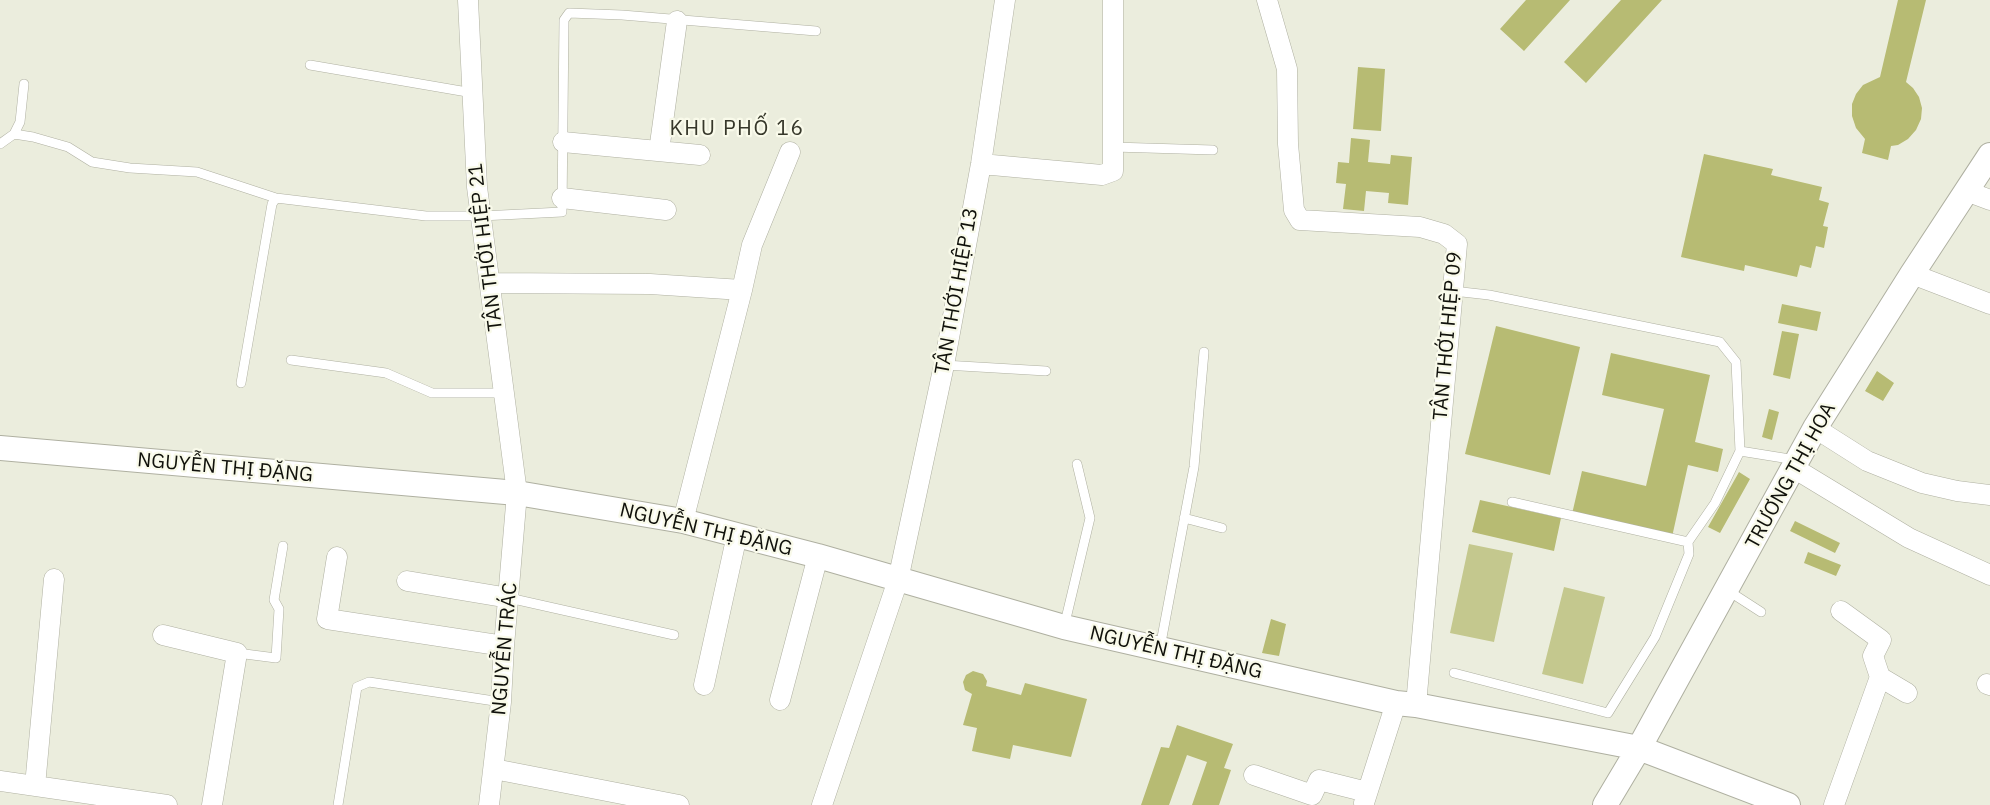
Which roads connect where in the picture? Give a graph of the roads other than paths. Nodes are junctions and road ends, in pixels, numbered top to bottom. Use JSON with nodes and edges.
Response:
{"nodes":[{"id":1,"x":468,"y":0,"type":"edge"},
{"id":2,"x":1005,"y":0,"type":"edge"},
{"id":3,"x":1113,"y":0,"type":"edge"},
{"id":4,"x":1267,"y":0,"type":"edge"},
{"id":5,"x":677,"y":21,"type":"junction"},
{"id":6,"x":816,"y":31,"type":"dead end"},
{"id":7,"x":310,"y":65,"type":"dead end"},
{"id":8,"x":24,"y":84,"type":"dead end"},
{"id":9,"x":473,"y":93,"type":"junction"},
{"id":10,"x":14,"y":134,"type":"junction"},
{"id":11,"x":563,"y":142,"type":"junction"},
{"id":12,"x":0,"y":144,"type":"edge"},
{"id":13,"x":1113,"y":147,"type":"junction"},
{"id":14,"x":1213,"y":150,"type":"dead end"},
{"id":15,"x":659,"y":151,"type":"junction"},
{"id":16,"x":790,"y":152,"type":"dead end"},
{"id":17,"x":1990,"y":155,"type":"edge"},
{"id":18,"x":700,"y":156,"type":"dead end"},
{"id":19,"x":981,"y":164,"type":"junction"},
{"id":20,"x":1966,"y":191,"type":"junction"},
{"id":21,"x":276,"y":198,"type":"junction"},
{"id":22,"x":562,"y":198,"type":"junction"},
{"id":23,"x":1990,"y":200,"type":"edge"},
{"id":24,"x":666,"y":210,"type":"dead end"},
{"id":25,"x":481,"y":216,"type":"junction"},
{"id":26,"x":1912,"y":274,"type":"junction"},
{"id":27,"x":490,"y":283,"type":"junction"},
{"id":28,"x":742,"y":290,"type":"junction"},
{"id":29,"x":1453,"y":291,"type":"junction"},
{"id":30,"x":1990,"y":304,"type":"edge"},
{"id":31,"x":1204,"y":352,"type":"dead end"},
{"id":32,"x":291,"y":360,"type":"dead end"},
{"id":33,"x":944,"y":365,"type":"junction"},
{"id":34,"x":1046,"y":371,"type":"dead end"},
{"id":35,"x":241,"y":383,"type":"dead end"},
{"id":36,"x":504,"y":393,"type":"junction"},
{"id":37,"x":1815,"y":428,"type":"junction"},
{"id":38,"x":0,"y":448,"type":"edge"},
{"id":39,"x":1740,"y":451,"type":"junction"},
{"id":40,"x":1077,"y":464,"type":"dead end"},
{"id":41,"x":1794,"y":464,"type":"junction"},
{"id":42,"x":517,"y":493,"type":"junction"},
{"id":43,"x":1990,"y":495,"type":"edge"},
{"id":44,"x":1512,"y":502,"type":"dead end"},
{"id":45,"x":1184,"y":518,"type":"junction"},
{"id":46,"x":683,"y":521,"type":"junction"},
{"id":47,"x":1222,"y":528,"type":"dead end"},
{"id":48,"x":737,"y":536,"type":"junction"},
{"id":49,"x":1688,"y":542,"type":"junction"},
{"id":50,"x":283,"y":546,"type":"dead end"},
{"id":51,"x":818,"y":556,"type":"junction"},
{"id":52,"x":337,"y":557,"type":"dead end"},
{"id":53,"x":1990,"y":575,"type":"edge"},
{"id":54,"x":54,"y":579,"type":"dead end"},
{"id":55,"x":898,"y":580,"type":"junction"},
{"id":56,"x":407,"y":581,"type":"dead end"},
{"id":57,"x":1727,"y":590,"type":"junction"},
{"id":58,"x":509,"y":598,"type":"junction"},
{"id":59,"x":1841,"y":611,"type":"dead end"},
{"id":60,"x":1761,"y":612,"type":"dead end"},
{"id":61,"x":1064,"y":627,"type":"junction"},
{"id":62,"x":675,"y":634,"type":"dead end"},
{"id":63,"x":163,"y":635,"type":"dead end"},
{"id":64,"x":504,"y":646,"type":"junction"},
{"id":65,"x":1159,"y":650,"type":"junction"},
{"id":66,"x":237,"y":653,"type":"junction"},
{"id":67,"x":1454,"y":673,"type":"dead end"},
{"id":68,"x":1880,"y":676,"type":"junction"},
{"id":69,"x":704,"y":685,"type":"dead end"},
{"id":70,"x":1907,"y":693,"type":"dead end"},
{"id":71,"x":780,"y":700,"type":"dead end"},
{"id":72,"x":501,"y":702,"type":"junction"},
{"id":73,"x":1406,"y":704,"type":"junction"},
{"id":74,"x":1639,"y":748,"type":"junction"},
{"id":75,"x":494,"y":769,"type":"junction"},
{"id":76,"x":1254,"y":775,"type":"dead end"},
{"id":77,"x":0,"y":781,"type":"edge"},
{"id":78,"x":35,"y":786,"type":"junction"},
{"id":79,"x":1366,"y":799,"type":"edge"},
{"id":80,"x":101,"y":800,"type":"edge"},
{"id":81,"x":167,"y":805,"type":"edge"},
{"id":82,"x":212,"y":805,"type":"edge"},
{"id":83,"x":338,"y":805,"type":"edge"},
{"id":84,"x":489,"y":805,"type":"edge"},
{"id":85,"x":679,"y":805,"type":"edge"},
{"id":86,"x":822,"y":805,"type":"edge"},
{"id":87,"x":1605,"y":805,"type":"edge"},
{"id":88,"x":1788,"y":805,"type":"edge"},
{"id":89,"x":1834,"y":805,"type":"edge"}],
"edges":[{"from":1,"to":9,"type":"street","name":"TÂN THỚI HIỆP 21"},
{"from":2,"to":19,"type":"street","name":"TÂN THỚI HIỆP 13"},
{"from":3,"to":13,"type":"street"},
{"from":4,"to":29,"type":"street","name":"TÂN THỚI HIỆP 09"},
{"from":5,"to":6,"type":"lane"},
{"from":5,"to":11,"type":"lane"},
{"from":5,"to":15,"type":"street"},
{"from":7,"to":9,"type":"lane"},
{"from":8,"to":10,"type":"lane"},
{"from":9,"to":25,"type":"street","name":"TÂN THỚI HIỆP 21"},
{"from":10,"to":12,"type":"lane"},
{"from":10,"to":21,"type":"lane"},
{"from":11,"to":15,"type":"street"},
{"from":11,"to":22,"type":"lane"},
{"from":13,"to":14,"type":"lane"},
{"from":13,"to":19,"type":"street"},
{"from":15,"to":18,"type":"street"},
{"from":16,"to":28,"type":"street"},
{"from":17,"to":20,"type":"street","name":"TRƯƠNG THỊ HOA"},
{"from":19,"to":33,"type":"street","name":"TÂN THỚI HIỆP 13"},
{"from":20,"to":23,"type":"street"},
{"from":20,"to":26,"type":"street","name":"TRƯƠNG THỊ HOA"},
{"from":21,"to":25,"type":"lane"},
{"from":21,"to":35,"type":"lane"},
{"from":22,"to":24,"type":"street"},
{"from":22,"to":25,"type":"lane"},
{"from":25,"to":27,"type":"street","name":"TÂN THỚI HIỆP 21"},
{"from":26,"to":30,"type":"street"},
{"from":26,"to":37,"type":"street","name":"TRƯƠNG THỊ HOA"},
{"from":27,"to":28,"type":"street"},
{"from":27,"to":36,"type":"street","name":"TÂN THỚI HIỆP 21"},
{"from":28,"to":46,"type":"street"},
{"from":29,"to":39,"type":"lane"},
{"from":29,"to":73,"type":"street","name":"TÂN THỚI HIỆP 09"},
{"from":31,"to":45,"type":"lane"},
{"from":32,"to":36,"type":"lane"},
{"from":33,"to":34,"type":"lane"},
{"from":33,"to":55,"type":"street","name":"TÂN THỚI HIỆP 13"},
{"from":36,"to":42,"type":"street","name":"TÂN THỚI HIỆP 21"},
{"from":37,"to":41,"type":"street","name":"TRƯƠNG THỊ HOA"},
{"from":37,"to":43,"type":"street"},
{"from":38,"to":42,"type":"street","name":"NGUYỄN THỊ ĐẶNG"},
{"from":39,"to":41,"type":"lane"},
{"from":39,"to":49,"type":"lane"},
{"from":40,"to":61,"type":"lane"},
{"from":41,"to":53,"type":"street"},
{"from":41,"to":57,"type":"street","name":"TRƯƠNG THỊ HOA"},
{"from":42,"to":46,"type":"street","name":"NGUYỄN THỊ ĐẶNG"},
{"from":42,"to":58,"type":"street","name":"NGUYỄN TRÁC"},
{"from":44,"to":49,"type":"lane"},
{"from":45,"to":47,"type":"lane"},
{"from":45,"to":65,"type":"lane"},
{"from":46,"to":48,"type":"street","name":"NGUYỄN THỊ ĐẶNG"},
{"from":48,"to":51,"type":"street","name":"NGUYỄN THỊ ĐẶNG"},
{"from":48,"to":69,"type":"street"},
{"from":49,"to":67,"type":"lane"},
{"from":50,"to":66,"type":"lane"},
{"from":51,"to":55,"type":"street","name":"NGUYỄN THỊ ĐẶNG"},
{"from":51,"to":71,"type":"street"},
{"from":52,"to":64,"type":"street"},
{"from":54,"to":78,"type":"street"},
{"from":55,"to":61,"type":"street","name":"NGUYỄN THỊ ĐẶNG"},
{"from":55,"to":86,"type":"street","name":"TÂN THỚI HIỆP 13"},
{"from":56,"to":58,"type":"street"},
{"from":57,"to":60,"type":"lane"},
{"from":57,"to":74,"type":"street","name":"TRƯƠNG THỊ HOA"},
{"from":58,"to":62,"type":"lane"},
{"from":58,"to":64,"type":"street","name":"NGUYỄN TRÁC"},
{"from":59,"to":68,"type":"street"},
{"from":61,"to":65,"type":"street","name":"NGUYỄN THỊ ĐẶNG"},
{"from":63,"to":66,"type":"street"},
{"from":64,"to":72,"type":"street","name":"NGUYỄN TRÁC"},
{"from":65,"to":73,"type":"street","name":"NGUYỄN THỊ ĐẶNG"},
{"from":66,"to":82,"type":"street"},
{"from":68,"to":70,"type":"street"},
{"from":68,"to":89,"type":"street"},
{"from":72,"to":75,"type":"street","name":"NGUYỄN TRÁC"},
{"from":72,"to":83,"type":"lane"},
{"from":73,"to":74,"type":"street","name":"NGUYỄN THỊ ĐẶNG"},
{"from":73,"to":79,"type":"street","name":"TÂN THỚI HIỆP 09"},
{"from":74,"to":87,"type":"street","name":"TRƯƠNG THỊ HOA"},
{"from":74,"to":88,"type":"street","name":"NGUYỄN THỊ ĐẶNG"},
{"from":75,"to":84,"type":"street","name":"NGUYỄN TRÁC"},
{"from":75,"to":85,"type":"street"},
{"from":76,"to":79,"type":"street"},
{"from":77,"to":78,"type":"street"},
{"from":78,"to":80,"type":"street"},
{"from":80,"to":81,"type":"street"}]}
